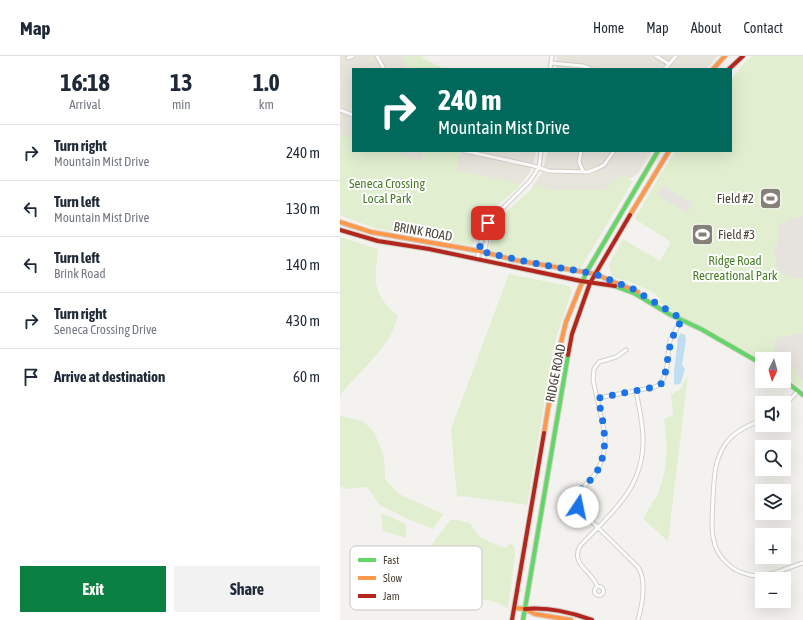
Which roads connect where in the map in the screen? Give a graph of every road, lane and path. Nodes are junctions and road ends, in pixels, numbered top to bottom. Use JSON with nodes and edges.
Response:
{"nodes":[{"id":1,"x":353,"y":56,"type":"edge"},
{"id":2,"x":378,"y":56,"type":"edge"},
{"id":3,"x":552,"y":56,"type":"edge"},
{"id":4,"x":656,"y":56,"type":"edge"},
{"id":5,"x":676,"y":56,"type":"edge"},
{"id":6,"x":725,"y":56,"type":"edge"},
{"id":7,"x":743,"y":56,"type":"edge"},
{"id":8,"x":348,"y":58,"type":"dead end"},
{"id":9,"x":551,"y":63,"type":"junction"},
{"id":10,"x":669,"y":64,"type":"junction"},
{"id":11,"x":384,"y":68,"type":"edge"},
{"id":12,"x":550,"y":68,"type":"edge"},
{"id":13,"x":589,"y":68,"type":"edge"},
{"id":14,"x":666,"y":68,"type":"edge"},
{"id":15,"x":713,"y":68,"type":"edge"},
{"id":16,"x":730,"y":68,"type":"edge"},
{"id":17,"x":340,"y":110,"type":"edge"},
{"id":18,"x":352,"y":115,"type":"edge"},
{"id":19,"x":470,"y":152,"type":"edge"},
{"id":20,"x":542,"y":152,"type":"edge"},
{"id":21,"x":581,"y":152,"type":"edge"},
{"id":22,"x":613,"y":152,"type":"edge"},
{"id":23,"x":657,"y":152,"type":"edge"},
{"id":24,"x":668,"y":152,"type":"edge"},
{"id":25,"x":539,"y":167,"type":"junction"},
{"id":26,"x":583,"y":172,"type":"junction"},
{"id":27,"x":495,"y":215,"type":"junction"},
{"id":28,"x":340,"y":222,"type":"edge"},
{"id":29,"x":340,"y":230,"type":"edge"},
{"id":30,"x":479,"y":251,"type":"junction"},
{"id":31,"x":485,"y":252,"type":"junction"},
{"id":32,"x":477,"y":260,"type":"junction"},
{"id":33,"x":483,"y":261,"type":"junction"},
{"id":34,"x":586,"y":273,"type":"junction"},
{"id":35,"x":595,"y":274,"type":"junction"},
{"id":36,"x":582,"y":281,"type":"junction"},
{"id":37,"x":590,"y":283,"type":"junction"},
{"id":38,"x":682,"y":319,"type":"junction"},
{"id":39,"x":626,"y":350,"type":"dead end"},
{"id":40,"x":755,"y":360,"type":"edge"},
{"id":41,"x":791,"y":386,"type":"edge"},
{"id":42,"x":636,"y":391,"type":"junction"},
{"id":43,"x":798,"y":391,"type":"junction"},
{"id":44,"x":803,"y":395,"type":"edge"},
{"id":45,"x":598,"y":398,"type":"junction"},
{"id":46,"x":791,"y":398,"type":"edge"},
{"id":47,"x":755,"y":424,"type":"edge"},
{"id":48,"x":598,"y":527,"type":"junction"},
{"id":49,"x":803,"y":563,"type":"edge"},
{"id":50,"x":597,"y":586,"type":"dead end"},
{"id":51,"x":514,"y":608,"type":"junction"},
{"id":52,"x":525,"y":609,"type":"junction"},
{"id":53,"x":512,"y":620,"type":"edge"},
{"id":54,"x":523,"y":620,"type":"edge"},
{"id":55,"x":571,"y":620,"type":"edge"},
{"id":56,"x":592,"y":620,"type":"edge"},
{"id":57,"x":638,"y":620,"type":"edge"}],
"edges":[{"from":1,"to":8,"type":"street"},
{"from":2,"to":11,"type":"street"},
{"from":3,"to":9,"type":"street"},
{"from":4,"to":10,"type":"street"},
{"from":5,"to":10,"type":"street"},
{"from":6,"to":15,"type":"main road"},
{"from":7,"to":16,"type":"main road"},
{"from":9,"to":12,"type":"street"},
{"from":9,"to":13,"type":"street"},
{"from":10,"to":14,"type":"street"},
{"from":17,"to":18,"type":"street"},
{"from":19,"to":25,"type":"street"},
{"from":20,"to":25,"type":"street"},
{"from":21,"to":26,"type":"street"},
{"from":22,"to":26,"type":"street"},
{"from":23,"to":34,"type":"main road","name":"RIDGE ROAD"},
{"from":24,"to":35,"type":"main road","name":"RIDGE ROAD"},
{"from":25,"to":26,"type":"street"},
{"from":25,"to":27,"type":"street"},
{"from":27,"to":30,"type":"street"},
{"from":27,"to":31,"type":"street"},
{"from":28,"to":30,"type":"main road","name":"BRINK ROAD"},
{"from":29,"to":32,"type":"main road","name":"BRINK ROAD"},
{"from":30,"to":31,"type":"main road","name":"BRINK ROAD"},
{"from":30,"to":32,"type":"street"},
{"from":31,"to":33,"type":"street"},
{"from":31,"to":34,"type":"main road","name":"BRINK ROAD"},
{"from":32,"to":33,"type":"main road","name":"BRINK ROAD"},
{"from":33,"to":36,"type":"main road","name":"BRINK ROAD"},
{"from":34,"to":35,"type":"main road","name":"BRINK ROAD"},
{"from":34,"to":36,"type":"main road","name":"RIDGE ROAD"},
{"from":35,"to":37,"type":"main road","name":"RIDGE ROAD"},
{"from":35,"to":38,"type":"main road","name":"BRINK ROAD"},
{"from":36,"to":37,"type":"main road","name":"BRINK ROAD"},
{"from":36,"to":51,"type":"main road","name":"RIDGE ROAD"},
{"from":37,"to":38,"type":"main road","name":"BRINK ROAD"},
{"from":37,"to":52,"type":"main road","name":"RIDGE ROAD"},
{"from":38,"to":40,"type":"main road","name":"BRINK ROAD"},
{"from":38,"to":42,"type":"street"},
{"from":39,"to":45,"type":"street"},
{"from":41,"to":43,"type":"main road"},
{"from":42,"to":45,"type":"street"},
{"from":42,"to":48,"type":"street"},
{"from":43,"to":44,"type":"main road"},
{"from":43,"to":46,"type":"street"},
{"from":45,"to":48,"type":"street"},
{"from":47,"to":49,"type":"street"},
{"from":48,"to":50,"type":"street"},
{"from":48,"to":57,"type":"street"},
{"from":51,"to":52,"type":"main road"},
{"from":51,"to":53,"type":"main road","name":"RIDGE ROAD"},
{"from":52,"to":54,"type":"main road","name":"RIDGE ROAD"},
{"from":52,"to":55,"type":"main road"},
{"from":52,"to":56,"type":"main road"}]}
